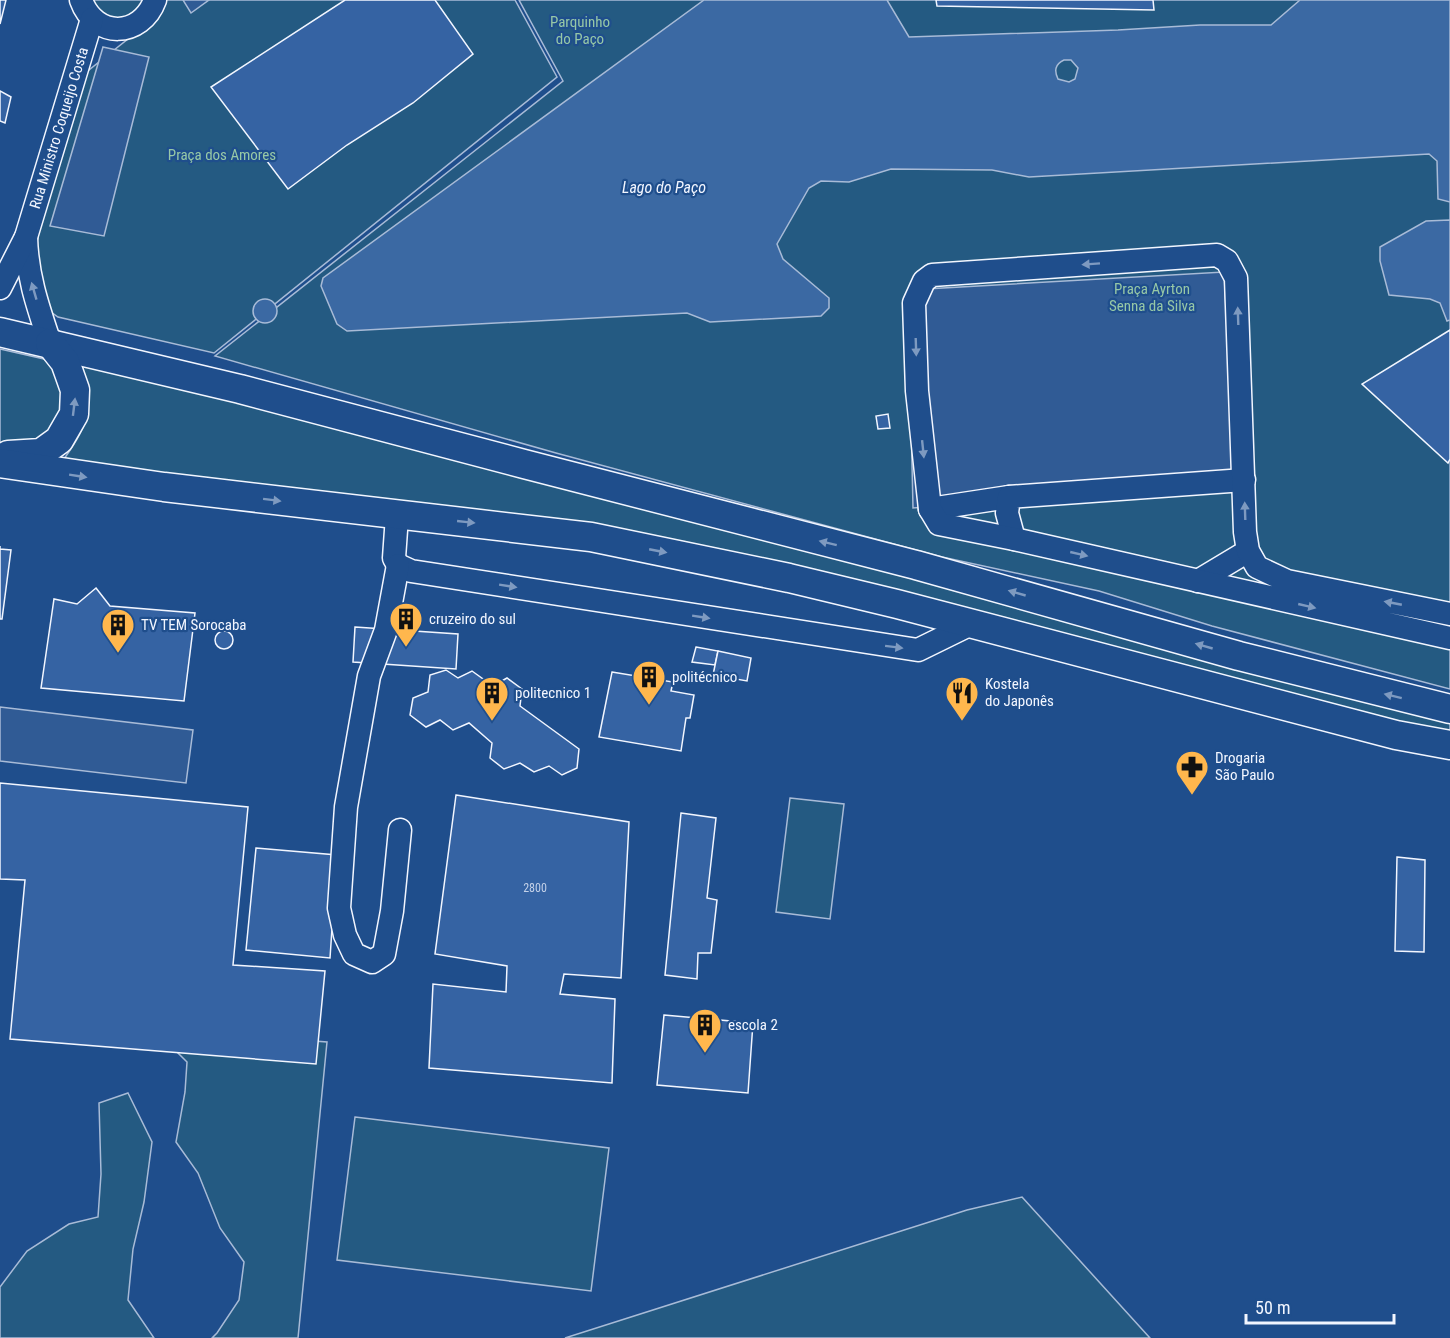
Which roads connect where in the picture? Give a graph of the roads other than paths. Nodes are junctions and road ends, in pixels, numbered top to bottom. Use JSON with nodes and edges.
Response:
{"nodes":[{"id":1,"x":155,"y":0,"type":"edge"},
{"id":2,"x":86,"y":9,"type":"edge"},
{"id":3,"x":26,"y":237,"type":"junction"},
{"id":4,"x":0,"y":288,"type":"edge"},
{"id":5,"x":0,"y":332,"type":"edge"},
{"id":6,"x":50,"y":343,"type":"junction"},
{"id":7,"x":0,"y":455,"type":"edge"},
{"id":8,"x":0,"y":463,"type":"edge"},
{"id":9,"x":1244,"y":480,"type":"junction"},
{"id":10,"x":1009,"y":497,"type":"junction"},
{"id":11,"x":930,"y":509,"type":"junction"},
{"id":12,"x":397,"y":516,"type":"junction"},
{"id":13,"x":1014,"y":539,"type":"junction"},
{"id":14,"x":1253,"y":559,"type":"junction"},
{"id":15,"x":398,"y":565,"type":"junction"},
{"id":16,"x":1198,"y":581,"type":"junction"},
{"id":17,"x":1450,"y":614,"type":"edge"},
{"id":18,"x":971,"y":624,"type":"junction"},
{"id":19,"x":1450,"y":639,"type":"edge"},
{"id":20,"x":1450,"y":709,"type":"edge"},
{"id":21,"x":1450,"y":745,"type":"edge"},
{"id":22,"x":400,"y":830,"type":"dead end"}],
"edges":[{"from":1,"to":2,"type":"street"},
{"from":2,"to":3,"type":"street","name":"Rua Ministro Coqueijo Costa"},
{"from":3,"to":4,"type":"street","name":"Rua Ministro Coqueijo Costa"},
{"from":6,"to":3,"type":"street","name":"Rua Ministro Coqueijo Costa","one_way":true},
{"from":5,"to":6,"type":"main road"},
{"from":7,"to":6,"type":"main road","one_way":true},
{"from":20,"to":6,"type":"main road","one_way":true},
{"from":8,"to":12,"type":"main road","one_way":true},
{"from":9,"to":10,"type":"street"},
{"from":9,"to":11,"type":"street","one_way":true},
{"from":14,"to":9,"type":"street","one_way":true},
{"from":10,"to":11,"type":"street"},
{"from":10,"to":13,"type":"street"},
{"from":11,"to":13,"type":"street"},
{"from":12,"to":15,"type":"street"},
{"from":12,"to":18,"type":"main road","one_way":true},
{"from":13,"to":16,"type":"street","one_way":true},
{"from":14,"to":16,"type":"street"},
{"from":17,"to":14,"type":"street","one_way":true},
{"from":15,"to":18,"type":"street","one_way":true},
{"from":15,"to":22,"type":"street"},
{"from":16,"to":19,"type":"street","one_way":true},
{"from":18,"to":21,"type":"main road"}]}
